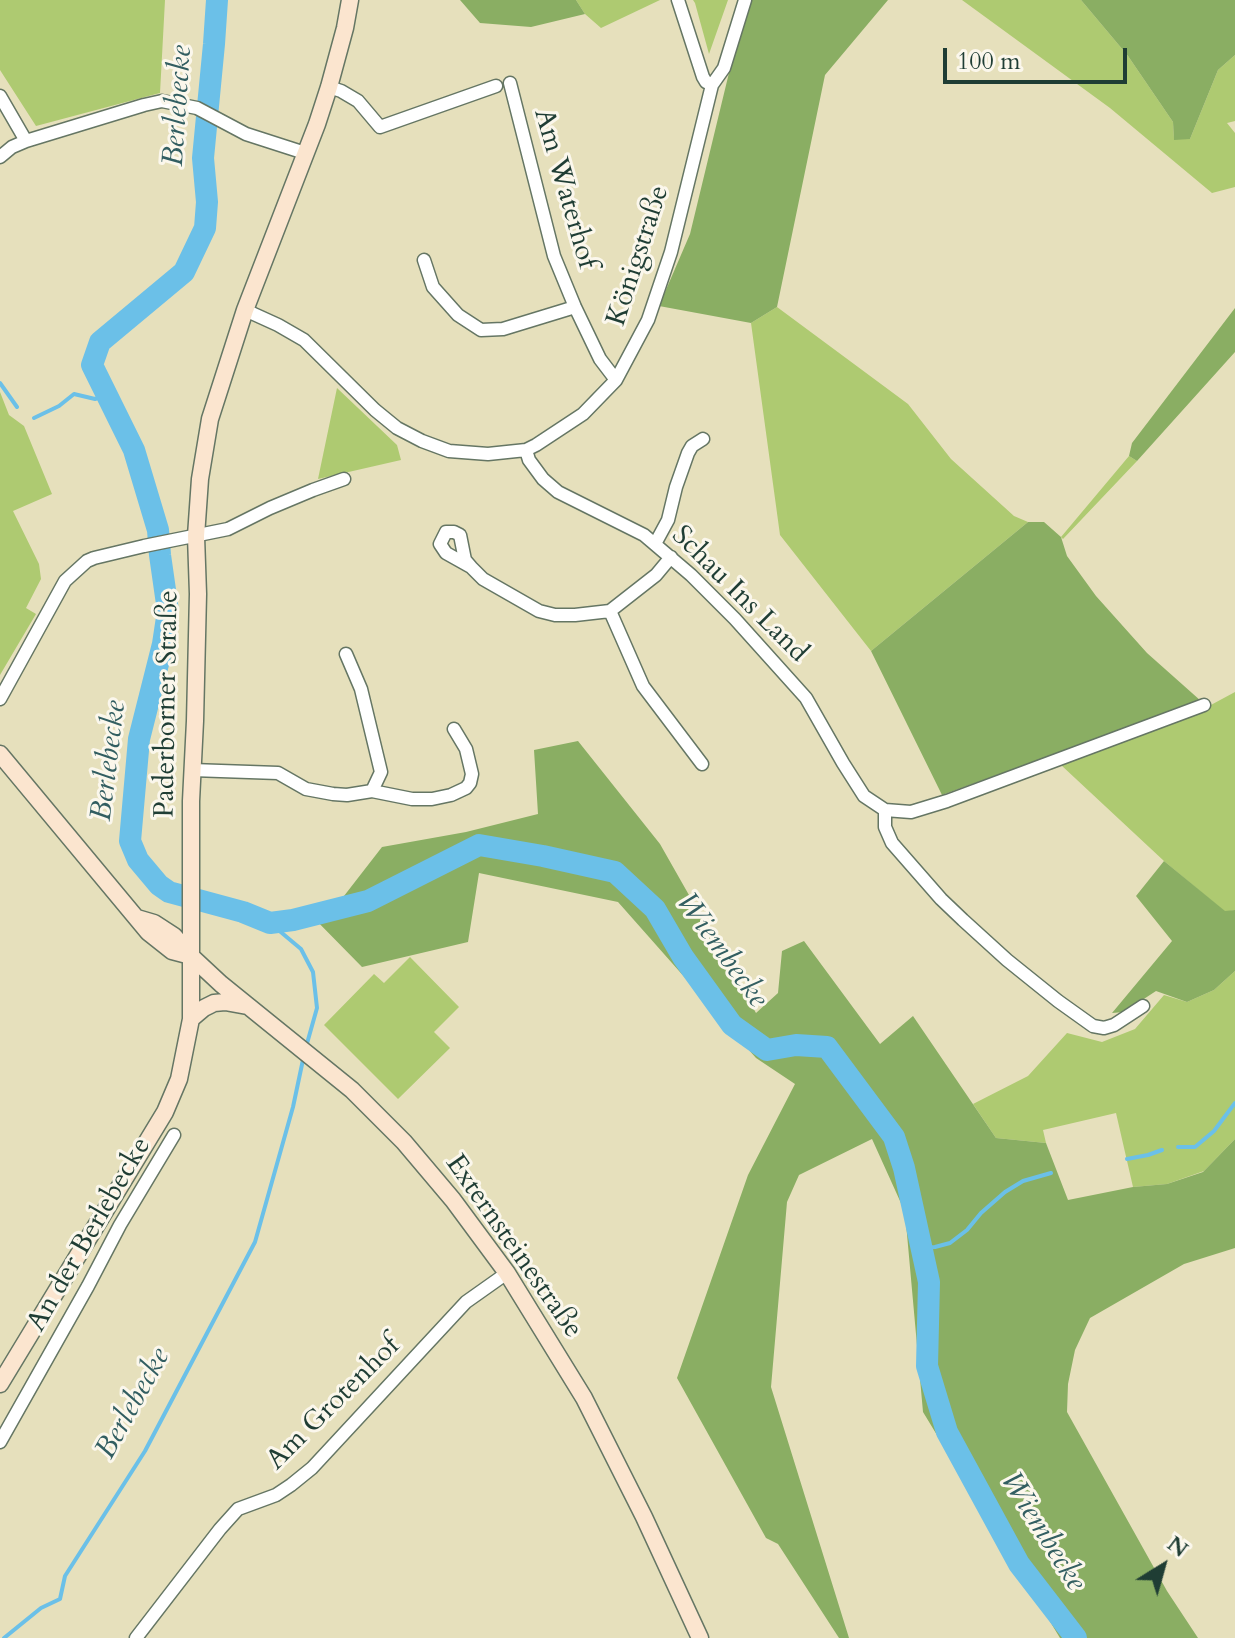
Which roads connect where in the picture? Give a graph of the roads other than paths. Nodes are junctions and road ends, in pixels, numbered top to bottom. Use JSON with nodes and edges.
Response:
{"nodes":[{"id":1,"x":350,"y":0,"type":"edge"},
{"id":2,"x":678,"y":0,"type":"edge"},
{"id":3,"x":745,"y":0,"type":"edge"},
{"id":4,"x":510,"y":83,"type":"dead end"},
{"id":5,"x":712,"y":85,"type":"junction"},
{"id":6,"x":496,"y":86,"type":"dead end"},
{"id":7,"x":329,"y":87,"type":"junction"},
{"id":8,"x":0,"y":96,"type":"edge"},
{"id":9,"x":26,"y":141,"type":"junction"},
{"id":10,"x":305,"y":153,"type":"junction"},
{"id":11,"x":0,"y":157,"type":"edge"},
{"id":12,"x":424,"y":260,"type":"dead end"},
{"id":13,"x":575,"y":307,"type":"junction"},
{"id":14,"x":245,"y":310,"type":"junction"},
{"id":15,"x":616,"y":380,"type":"junction"},
{"id":16,"x":703,"y":439,"type":"dead end"},
{"id":17,"x":526,"y":450,"type":"junction"},
{"id":18,"x":344,"y":479,"type":"dead end"},
{"id":19,"x":196,"y":536,"type":"junction"},
{"id":20,"x":655,"y":544,"type":"junction"},
{"id":21,"x":671,"y":557,"type":"junction"},
{"id":22,"x":471,"y":567,"type":"junction"},
{"id":23,"x":610,"y":611,"type":"junction"},
{"id":24,"x":346,"y":654,"type":"dead end"},
{"id":25,"x":0,"y":699,"type":"edge"},
{"id":26,"x":1204,"y":705,"type":"dead end"},
{"id":27,"x":454,"y":729,"type":"dead end"},
{"id":28,"x":0,"y":754,"type":"edge"},
{"id":29,"x":702,"y":764,"type":"dead end"},
{"id":30,"x":192,"y":770,"type":"junction"},
{"id":31,"x":372,"y":791,"type":"junction"},
{"id":32,"x":885,"y":810,"type":"junction"},
{"id":33,"x":192,"y":957,"type":"junction"},
{"id":34,"x":248,"y":1006,"type":"junction"},
{"id":35,"x":1143,"y":1006,"type":"dead end"},
{"id":36,"x":191,"y":1019,"type":"junction"},
{"id":37,"x":174,"y":1135,"type":"dead end"},
{"id":38,"x":507,"y":1273,"type":"junction"},
{"id":39,"x":0,"y":1384,"type":"edge"},
{"id":40,"x":0,"y":1442,"type":"edge"},
{"id":41,"x":136,"y":1638,"type":"edge"},
{"id":42,"x":700,"y":1638,"type":"edge"}],
"edges":[{"from":1,"to":7,"type":"main road","name":"Paderborner Straße"},
{"from":2,"to":5,"type":"street"},
{"from":3,"to":5,"type":"street","name":"Königstraße"},
{"from":4,"to":13,"type":"street","name":"Am Waterhof"},
{"from":5,"to":15,"type":"street","name":"Königstraße"},
{"from":6,"to":7,"type":"street"},
{"from":7,"to":10,"type":"main road","name":"Paderborner Straße"},
{"from":8,"to":9,"type":"street"},
{"from":9,"to":10,"type":"street"},
{"from":9,"to":11,"type":"street"},
{"from":10,"to":14,"type":"main road","name":"Paderborner Straße"},
{"from":12,"to":13,"type":"street","name":"Am Waterhof"},
{"from":13,"to":15,"type":"street","name":"Am Waterhof"},
{"from":14,"to":17,"type":"street","name":"Königstraße"},
{"from":14,"to":19,"type":"main road","name":"Paderborner Straße"},
{"from":15,"to":17,"type":"street","name":"Königstraße"},
{"from":16,"to":20,"type":"street"},
{"from":17,"to":20,"type":"street","name":"Schau Ins Land"},
{"from":18,"to":19,"type":"street"},
{"from":19,"to":25,"type":"street"},
{"from":19,"to":30,"type":"main road","name":"Paderborner Straße"},
{"from":20,"to":21,"type":"street","name":"Schau Ins Land"},
{"from":21,"to":23,"type":"street"},
{"from":21,"to":32,"type":"street","name":"Schau Ins Land"},
{"from":22,"to":22,"type":"street"},
{"from":22,"to":23,"type":"street"},
{"from":23,"to":29,"type":"street"},
{"from":24,"to":31,"type":"street"},
{"from":26,"to":32,"type":"street"},
{"from":27,"to":31,"type":"street"},
{"from":28,"to":33,"type":"main road","name":"Externsteinestraße"},
{"from":30,"to":31,"type":"street"},
{"from":30,"to":33,"type":"main road","name":"Paderborner Straße"},
{"from":32,"to":35,"type":"street"},
{"from":33,"to":34,"type":"main road","name":"Externsteinestraße"},
{"from":33,"to":36,"type":"main road","name":"Paderborner Straße"},
{"from":34,"to":36,"type":"main road"},
{"from":34,"to":38,"type":"main road","name":"Externsteinestraße"},
{"from":36,"to":39,"type":"main road","name":"Paderborner Straße"},
{"from":37,"to":40,"type":"street","name":"An der Berlebecke"},
{"from":38,"to":41,"type":"street","name":"Am Grotenhof"},
{"from":38,"to":42,"type":"main road","name":"Externsteinestraße"}]}
